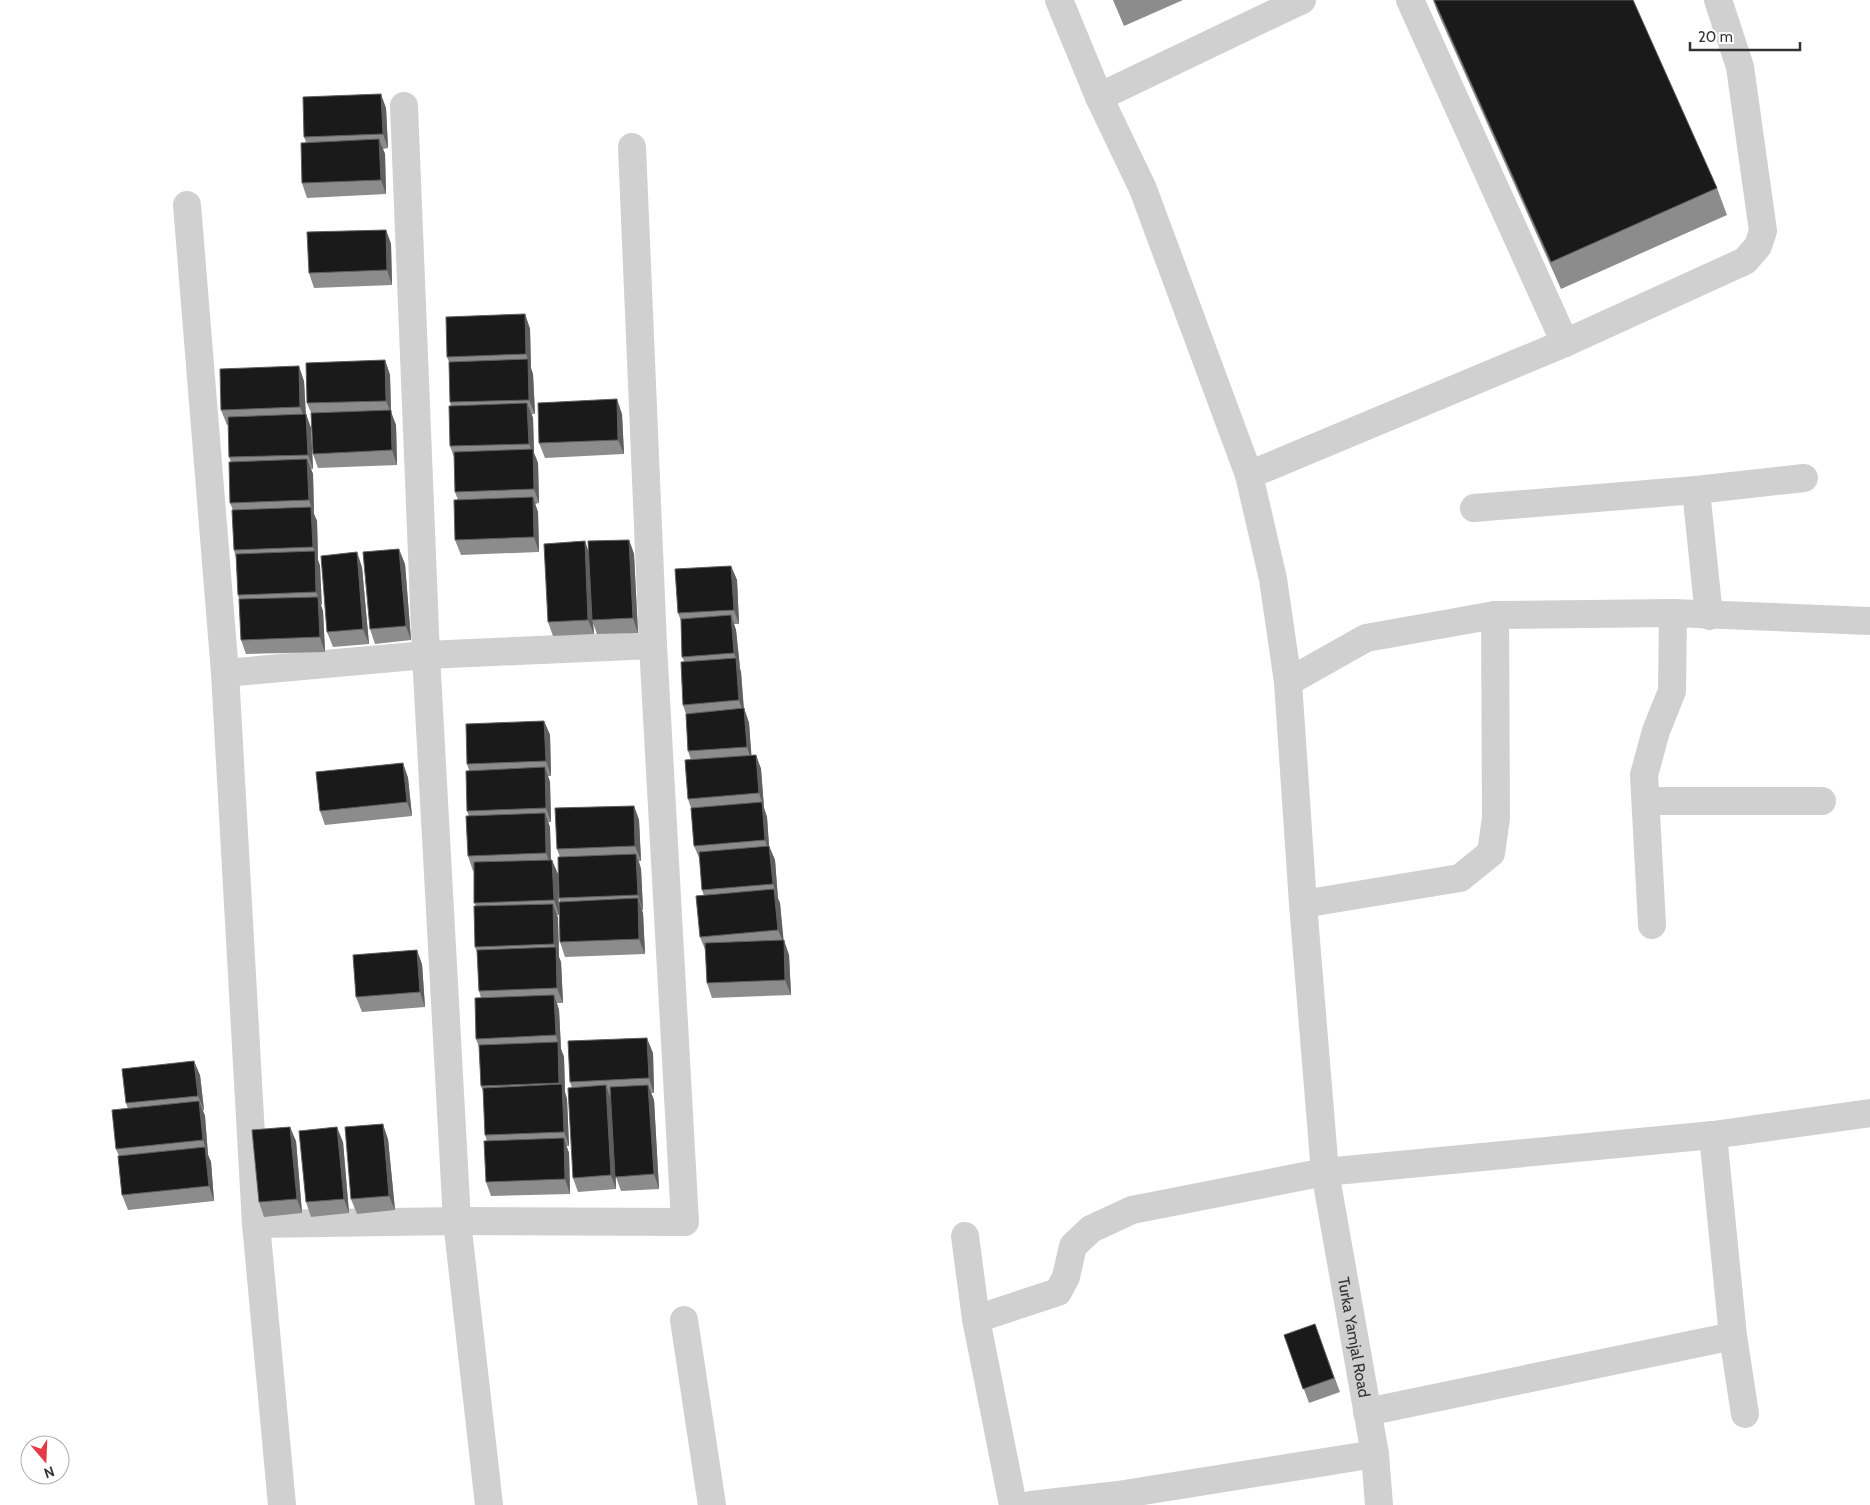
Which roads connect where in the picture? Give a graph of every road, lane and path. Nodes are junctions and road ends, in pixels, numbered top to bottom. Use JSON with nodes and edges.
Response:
{"nodes":[{"id":1,"x":1058,"y":0,"type":"edge"},
{"id":2,"x":1302,"y":0,"type":"edge"},
{"id":3,"x":1718,"y":0,"type":"edge"},
{"id":4,"x":1412,"y":1,"type":"edge"},
{"id":5,"x":1100,"y":97,"type":"junction"},
{"id":6,"x":404,"y":106,"type":"dead end"},
{"id":7,"x":632,"y":147,"type":"dead end"},
{"id":8,"x":187,"y":205,"type":"dead end"},
{"id":9,"x":1565,"y":343,"type":"junction"},
{"id":10,"x":1249,"y":475,"type":"junction"},
{"id":11,"x":1804,"y":478,"type":"dead end"},
{"id":12,"x":1696,"y":490,"type":"junction"},
{"id":13,"x":1474,"y":508,"type":"dead end"},
{"id":14,"x":1673,"y":613,"type":"junction"},
{"id":15,"x":1495,"y":614,"type":"junction"},
{"id":16,"x":1708,"y":616,"type":"junction"},
{"id":17,"x":1870,"y":621,"type":"edge"},
{"id":18,"x":653,"y":645,"type":"junction"},
{"id":19,"x":426,"y":655,"type":"junction"},
{"id":20,"x":225,"y":673,"type":"junction"},
{"id":21,"x":1288,"y":682,"type":"junction"},
{"id":22,"x":1646,"y":801,"type":"junction"},
{"id":23,"x":1822,"y":801,"type":"dead end"},
{"id":24,"x":1303,"y":904,"type":"junction"},
{"id":25,"x":1652,"y":925,"type":"dead end"},
{"id":26,"x":1870,"y":1113,"type":"edge"},
{"id":27,"x":1713,"y":1135,"type":"junction"},
{"id":28,"x":1325,"y":1172,"type":"junction"},
{"id":29,"x":457,"y":1221,"type":"junction"},
{"id":30,"x":256,"y":1224,"type":"junction"},
{"id":31,"x":965,"y":1236,"type":"dead end"},
{"id":32,"x":976,"y":1319,"type":"junction"},
{"id":33,"x":684,"y":1320,"type":"dead end"},
{"id":34,"x":1732,"y":1336,"type":"junction"},
{"id":35,"x":1367,"y":1412,"type":"junction"},
{"id":36,"x":1745,"y":1414,"type":"dead end"},
{"id":37,"x":1375,"y":1454,"type":"junction"},
{"id":38,"x":1118,"y":1500,"type":"edge"},
{"id":39,"x":282,"y":1505,"type":"edge"},
{"id":40,"x":488,"y":1505,"type":"edge"},
{"id":41,"x":712,"y":1505,"type":"edge"},
{"id":42,"x":1013,"y":1505,"type":"edge"},
{"id":43,"x":1031,"y":1505,"type":"edge"},
{"id":44,"x":1379,"y":1505,"type":"edge"}],
"edges":[{"from":1,"to":5,"type":"street","name":"Turka Yamjal Road"},
{"from":2,"to":5,"type":"street"},
{"from":3,"to":9,"type":"street"},
{"from":4,"to":9,"type":"street"},
{"from":5,"to":10,"type":"street","name":"Turka Yamjal Road"},
{"from":6,"to":19,"type":"street"},
{"from":7,"to":18,"type":"street"},
{"from":8,"to":20,"type":"street"},
{"from":9,"to":10,"type":"street"},
{"from":10,"to":21,"type":"street","name":"Turka Yamjal Road"},
{"from":11,"to":12,"type":"street"},
{"from":12,"to":13,"type":"street"},
{"from":12,"to":16,"type":"street"},
{"from":14,"to":15,"type":"street"},
{"from":14,"to":16,"type":"street"},
{"from":14,"to":22,"type":"street"},
{"from":15,"to":21,"type":"street"},
{"from":15,"to":24,"type":"street"},
{"from":16,"to":17,"type":"street"},
{"from":18,"to":19,"type":"street"},
{"from":18,"to":29,"type":"street"},
{"from":19,"to":20,"type":"street"},
{"from":19,"to":29,"type":"street"},
{"from":20,"to":30,"type":"street"},
{"from":21,"to":24,"type":"street","name":"Turka Yamjal Road"},
{"from":22,"to":23,"type":"street"},
{"from":22,"to":25,"type":"street"},
{"from":24,"to":28,"type":"street","name":"Turka Yamjal Road"},
{"from":26,"to":27,"type":"street"},
{"from":27,"to":28,"type":"street"},
{"from":27,"to":34,"type":"street"},
{"from":28,"to":32,"type":"street"},
{"from":28,"to":35,"type":"street","name":"Turka Yamjal Road"},
{"from":29,"to":30,"type":"street"},
{"from":29,"to":40,"type":"street"},
{"from":30,"to":39,"type":"street"},
{"from":31,"to":32,"type":"street"},
{"from":32,"to":42,"type":"street"},
{"from":33,"to":41,"type":"street"},
{"from":34,"to":35,"type":"street"},
{"from":34,"to":36,"type":"street"},
{"from":35,"to":37,"type":"street","name":"Turka Yamjal Road"},
{"from":37,"to":38,"type":"street"},
{"from":37,"to":44,"type":"street","name":"Turka Yamjal Road"},
{"from":38,"to":43,"type":"street"}]}
